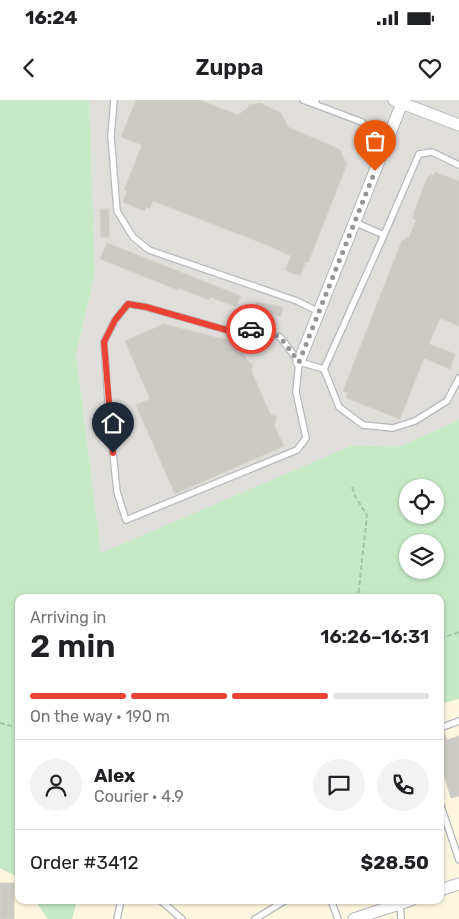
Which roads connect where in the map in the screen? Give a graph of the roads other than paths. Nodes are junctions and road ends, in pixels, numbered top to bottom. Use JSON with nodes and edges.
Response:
{"nodes":[{"id":1,"x":114,"y":100,"type":"edge"},
{"id":2,"x":303,"y":100,"type":"edge"},
{"id":3,"x":315,"y":102,"type":"edge"},
{"id":4,"x":398,"y":102,"type":"edge"},
{"id":5,"x":362,"y":122,"type":"dead end"},
{"id":6,"x":459,"y":125,"type":"edge"},
{"id":7,"x":459,"y":165,"type":"edge"},
{"id":8,"x":354,"y":222,"type":"junction"},
{"id":9,"x":384,"y":235,"type":"junction"},
{"id":10,"x":318,"y":312,"type":"junction"},
{"id":11,"x":299,"y":362,"type":"junction"},
{"id":12,"x":324,"y":369,"type":"junction"},
{"id":13,"x":459,"y":378,"type":"edge"},
{"id":14,"x":459,"y":721,"type":"edge"},
{"id":15,"x":444,"y":727,"type":"edge"},
{"id":16,"x":444,"y":815,"type":"edge"},
{"id":17,"x":459,"y":860,"type":"edge"},
{"id":18,"x":459,"y":884,"type":"edge"},
{"id":19,"x":444,"y":889,"type":"edge"},
{"id":20,"x":120,"y":904,"type":"edge"},
{"id":21,"x":165,"y":904,"type":"edge"},
{"id":22,"x":279,"y":904,"type":"edge"},
{"id":23,"x":332,"y":904,"type":"edge"},
{"id":24,"x":400,"y":904,"type":"edge"},
{"id":25,"x":405,"y":904,"type":"edge"},
{"id":26,"x":117,"y":919,"type":"edge"},
{"id":27,"x":182,"y":919,"type":"edge"},
{"id":28,"x":254,"y":919,"type":"edge"},
{"id":29,"x":338,"y":919,"type":"edge"},
{"id":30,"x":354,"y":919,"type":"edge"},
{"id":31,"x":401,"y":919,"type":"edge"}],
"edges":[{"from":1,"to":10,"type":"lane"},
{"from":2,"to":3,"type":"lane"},
{"from":3,"to":5,"type":"lane"},
{"from":4,"to":6,"type":"street"},
{"from":4,"to":8,"type":"street"},
{"from":7,"to":9,"type":"lane"},
{"from":8,"to":9,"type":"lane"},
{"from":8,"to":10,"type":"street"},
{"from":9,"to":12,"type":"lane"},
{"from":10,"to":11,"type":"street"},
{"from":11,"to":11,"type":"lane"},
{"from":11,"to":12,"type":"lane"},
{"from":12,"to":13,"type":"lane"},
{"from":14,"to":15,"type":"lane"},
{"from":16,"to":17,"type":"lane"},
{"from":18,"to":19,"type":"street"},
{"from":20,"to":26,"type":"lane"},
{"from":21,"to":27,"type":"lane"},
{"from":22,"to":28,"type":"lane"},
{"from":23,"to":29,"type":"lane"},
{"from":24,"to":30,"type":"street"},
{"from":25,"to":31,"type":"lane"}]}
